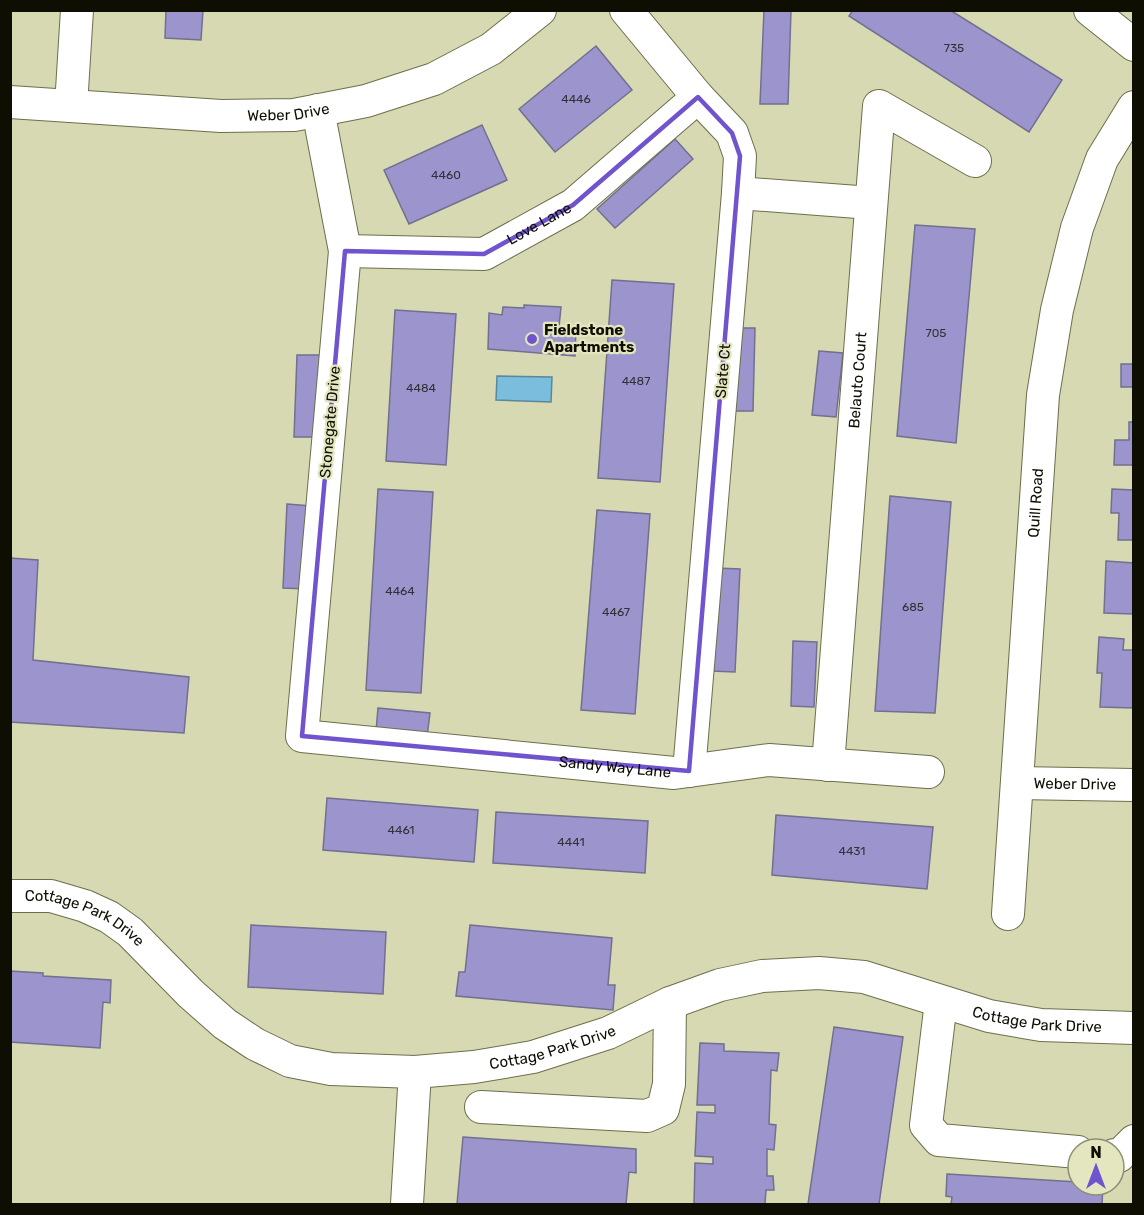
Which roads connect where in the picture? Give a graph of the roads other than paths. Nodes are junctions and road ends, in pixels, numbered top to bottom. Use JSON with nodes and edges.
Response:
{"nodes":[{"id":1,"x":77,"y":10,"type":"edge"},
{"id":2,"x":540,"y":10,"type":"edge"},
{"id":3,"x":626,"y":10,"type":"edge"},
{"id":4,"x":1090,"y":10,"type":"edge"},
{"id":5,"x":1134,"y":45,"type":"edge"},
{"id":6,"x":698,"y":97,"type":"junction"},
{"id":7,"x":10,"y":102,"type":"edge"},
{"id":8,"x":71,"y":106,"type":"junction"},
{"id":9,"x":1134,"y":107,"type":"edge"},
{"id":10,"x":318,"y":110,"type":"junction"},
{"id":11,"x":975,"y":161,"type":"dead end"},
{"id":12,"x":738,"y":193,"type":"junction"},
{"id":13,"x":871,"y":203,"type":"junction"},
{"id":14,"x":345,"y":251,"type":"junction"},
{"id":15,"x":302,"y":736,"type":"joint"},
{"id":16,"x":828,"y":765,"type":"junction"},
{"id":17,"x":688,"y":771,"type":"junction"},
{"id":18,"x":928,"y":772,"type":"dead end"},
{"id":19,"x":1017,"y":783,"type":"junction"},
{"id":20,"x":1134,"y":785,"type":"edge"},
{"id":21,"x":10,"y":896,"type":"edge"},
{"id":22,"x":1008,"y":914,"type":"dead end"},
{"id":23,"x":941,"y":1002,"type":"junction"},
{"id":24,"x":670,"y":1003,"type":"junction"},
{"id":25,"x":1134,"y":1028,"type":"edge"},
{"id":26,"x":415,"y":1072,"type":"junction"},
{"id":27,"x":481,"y":1107,"type":"dead end"},
{"id":28,"x":1066,"y":1151,"type":"edge"},
{"id":29,"x":407,"y":1204,"type":"edge"}],
"edges":[{"from":1,"to":8,"type":"street"},
{"from":2,"to":10,"type":"street","name":"Weber Drive"},
{"from":3,"to":6,"type":"street","name":"Slate Ct"},
{"from":4,"to":5,"type":"street"},
{"from":6,"to":12,"type":"street","name":"Slate Ct"},
{"from":6,"to":14,"type":"street","name":"Love Lane"},
{"from":7,"to":8,"type":"street","name":"Weber Drive"},
{"from":8,"to":10,"type":"street","name":"Weber Drive"},
{"from":9,"to":19,"type":"street","name":"Quill Road"},
{"from":10,"to":14,"type":"street","name":"Stonegate Drive"},
{"from":11,"to":13,"type":"street","name":"Belauto Court"},
{"from":12,"to":13,"type":"street"},
{"from":12,"to":17,"type":"street","name":"Slate Ct"},
{"from":13,"to":16,"type":"street","name":"Belauto Court"},
{"from":14,"to":15,"type":"street","name":"Stonegate Drive"},
{"from":15,"to":17,"type":"street","name":"Sandy Way Lane"},
{"from":16,"to":17,"type":"street","name":"Sandy Way Lane"},
{"from":16,"to":18,"type":"street","name":"Sandy Way Lane"},
{"from":19,"to":20,"type":"street","name":"Weber Drive"},
{"from":19,"to":22,"type":"street","name":"Quill Road"},
{"from":21,"to":26,"type":"street","name":"Cottage Park Drive"},
{"from":23,"to":24,"type":"street","name":"Cottage Park Drive"},
{"from":23,"to":25,"type":"street","name":"Cottage Park Drive"},
{"from":23,"to":28,"type":"street"},
{"from":24,"to":26,"type":"street","name":"Cottage Park Drive"},
{"from":24,"to":27,"type":"street"},
{"from":26,"to":29,"type":"street"}]}
